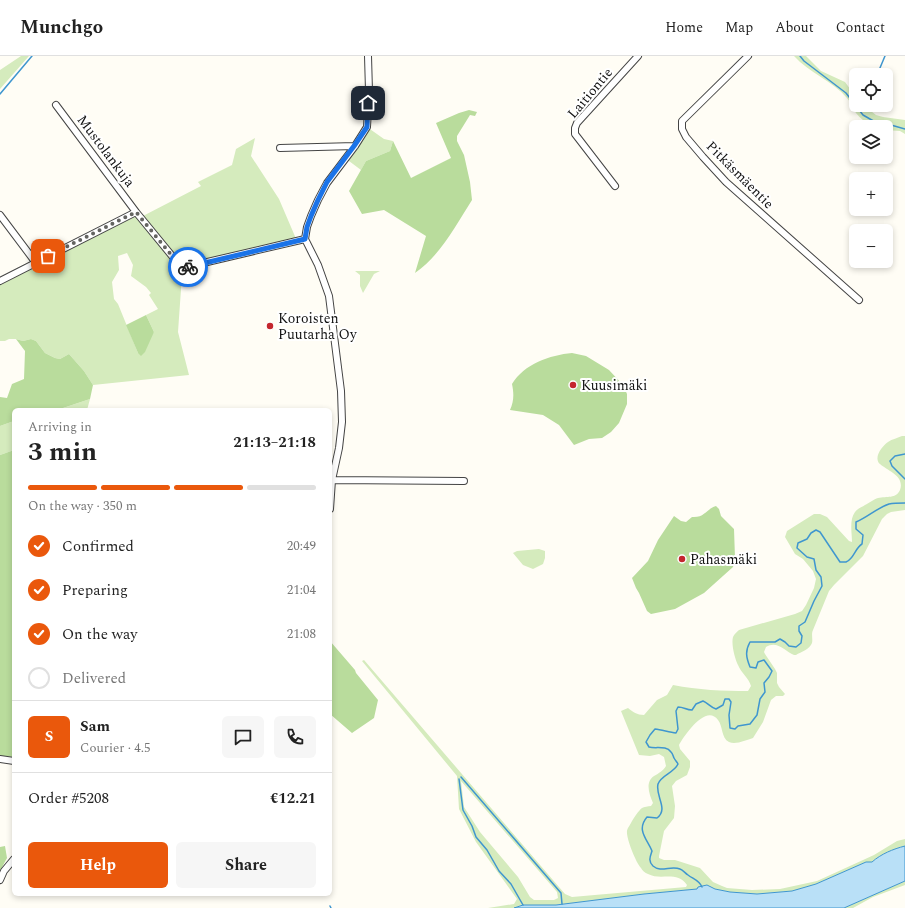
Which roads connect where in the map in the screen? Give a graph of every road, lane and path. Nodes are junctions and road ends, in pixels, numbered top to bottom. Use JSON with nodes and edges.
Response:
{"nodes":[{"id":1,"x":368,"y":56,"type":"edge"},
{"id":2,"x":638,"y":56,"type":"edge"},
{"id":3,"x":748,"y":56,"type":"edge"},
{"id":4,"x":56,"y":105,"type":"dead end"},
{"id":5,"x":354,"y":146,"type":"junction"},
{"id":6,"x":280,"y":148,"type":"dead end"},
{"id":7,"x":615,"y":186,"type":"dead end"},
{"id":8,"x":136,"y":212,"type":"junction"},
{"id":9,"x":0,"y":215,"type":"edge"},
{"id":10,"x":305,"y":239,"type":"junction"},
{"id":11,"x":36,"y":263,"type":"junction"},
{"id":12,"x":0,"y":281,"type":"edge"},
{"id":13,"x":859,"y":300,"type":"dead end"},
{"id":14,"x":332,"y":480,"type":"joint"},
{"id":15,"x":464,"y":481,"type":"dead end"},
{"id":16,"x":0,"y":759,"type":"edge"},
{"id":17,"x":12,"y":761,"type":"edge"},
{"id":18,"x":12,"y":861,"type":"edge"},
{"id":19,"x":0,"y":880,"type":"edge"}],
"edges":[{"from":1,"to":5,"type":"street"},
{"from":2,"to":7,"type":"street","name":"Laitiontie"},
{"from":3,"to":13,"type":"street","name":"Pitkäsmäentie"},
{"from":4,"to":8,"type":"street","name":"Mustolankuja"},
{"from":5,"to":6,"type":"street"},
{"from":5,"to":10,"type":"street"},
{"from":8,"to":10,"type":"street","name":"Mustolankuja"},
{"from":8,"to":11,"type":"street"},
{"from":9,"to":11,"type":"street"},
{"from":10,"to":14,"type":"street"},
{"from":11,"to":12,"type":"street"},
{"from":14,"to":15,"type":"street"},
{"from":16,"to":17,"type":"street"},
{"from":18,"to":19,"type":"street"}]}
